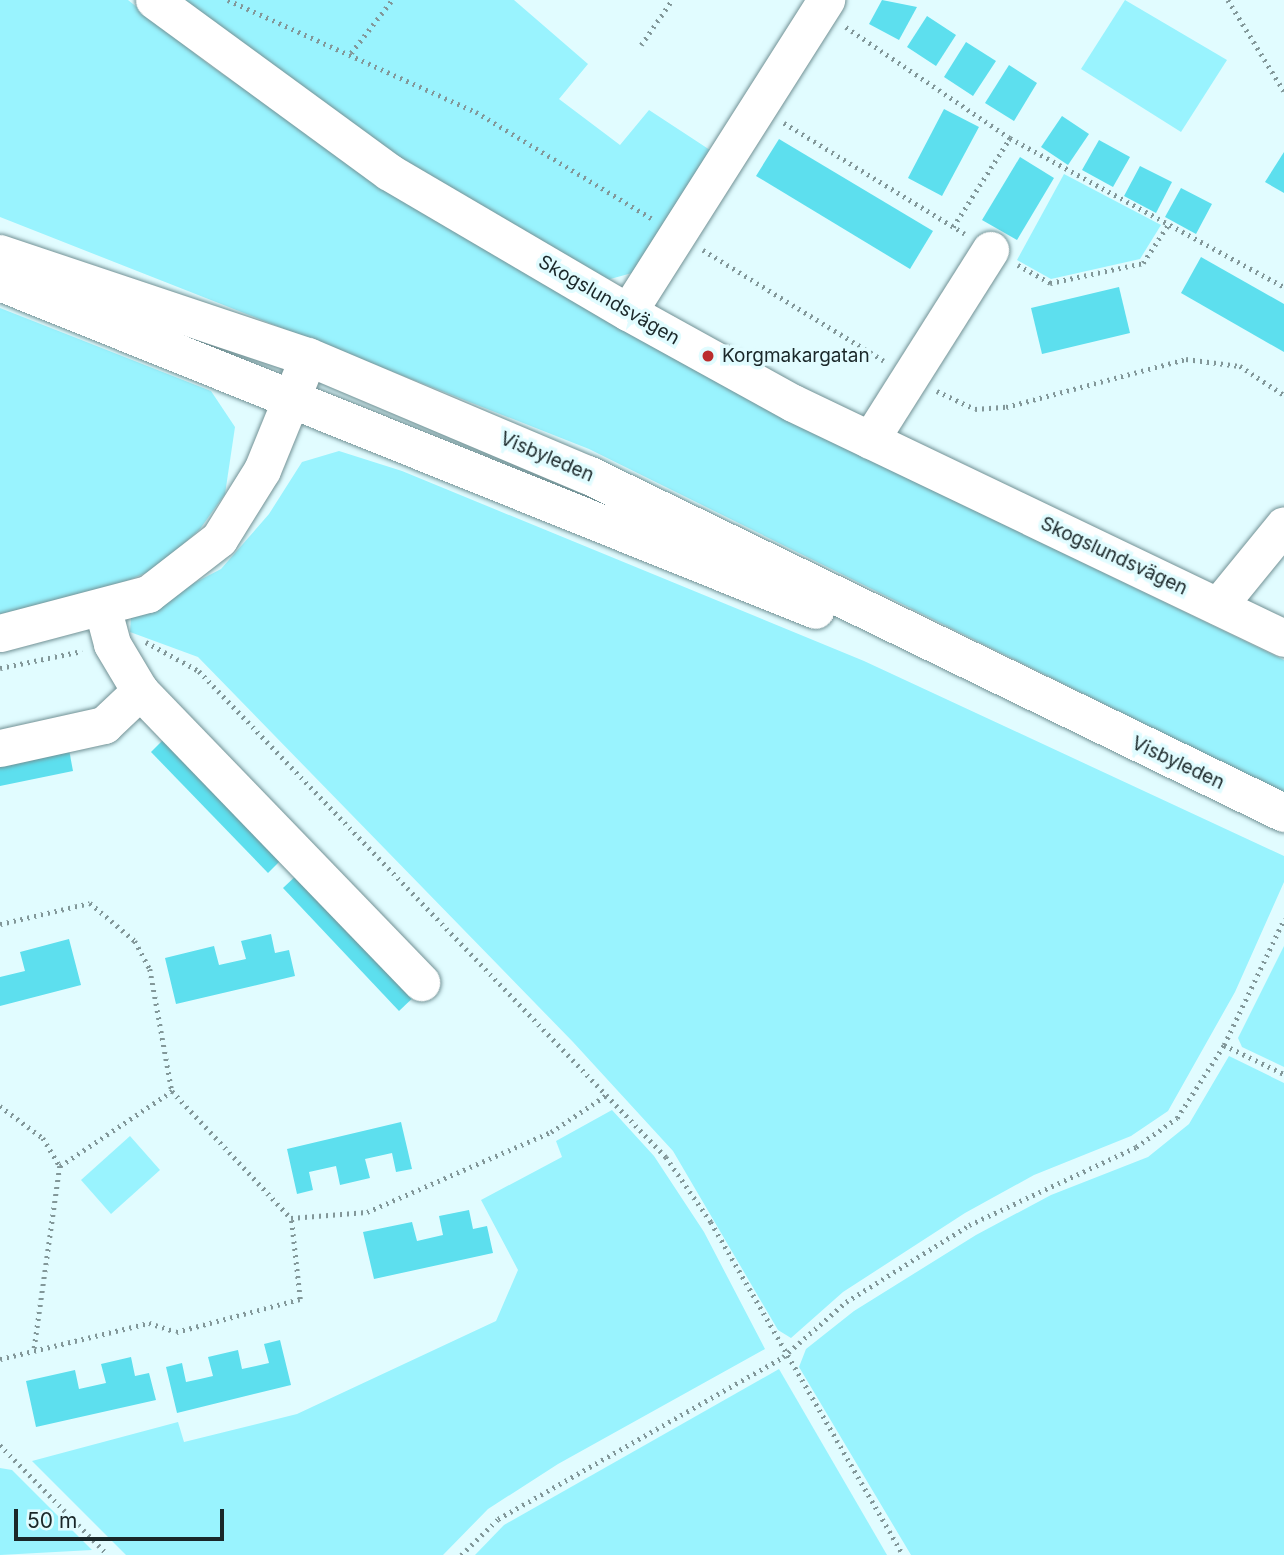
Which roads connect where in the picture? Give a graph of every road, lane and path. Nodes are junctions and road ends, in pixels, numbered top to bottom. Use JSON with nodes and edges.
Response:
{"nodes":[{"id":1,"x":153,"y":0,"type":"edge"},
{"id":2,"x":228,"y":0,"type":"edge"},
{"id":3,"x":392,"y":0,"type":"edge"},
{"id":4,"x":672,"y":0,"type":"edge"},
{"id":5,"x":1228,"y":0,"type":"edge"},
{"id":6,"x":823,"y":5,"type":"edge"},
{"id":7,"x":641,"y":45,"type":"dead end"},
{"id":8,"x":351,"y":53,"type":"junction"},
{"id":9,"x":1284,"y":91,"type":"edge"},
{"id":10,"x":759,"y":108,"type":"junction"},
{"id":11,"x":1010,"y":138,"type":"junction"},
{"id":12,"x":1168,"y":225,"type":"junction"},
{"id":13,"x":953,"y":227,"type":"junction"},
{"id":14,"x":676,"y":233,"type":"junction"},
{"id":15,"x":990,"y":250,"type":"junction"},
{"id":16,"x":0,"y":254,"type":"edge"},
{"id":17,"x":0,"y":282,"type":"edge"},
{"id":18,"x":1284,"y":287,"type":"edge"},
{"id":19,"x":628,"y":312,"type":"junction"},
{"id":20,"x":307,"y":357,"type":"junction"},
{"id":21,"x":909,"y":377,"type":"junction"},
{"id":22,"x":1284,"y":395,"type":"edge"},
{"id":23,"x":290,"y":399,"type":"junction"},
{"id":24,"x":870,"y":440,"type":"junction"},
{"id":25,"x":1284,"y":525,"type":"edge"},
{"id":26,"x":1218,"y":606,"type":"junction"},
{"id":27,"x":108,"y":627,"type":"junction"},
{"id":28,"x":0,"y":633,"type":"edge"},
{"id":29,"x":1284,"y":638,"type":"edge"},
{"id":30,"x":0,"y":668,"type":"edge"},
{"id":31,"x":140,"y":691,"type":"junction"},
{"id":32,"x":1072,"y":713,"type":"junction"},
{"id":33,"x":0,"y":748,"type":"edge"},
{"id":34,"x":1284,"y":813,"type":"edge"},
{"id":35,"x":1284,"y":919,"type":"edge"},
{"id":36,"x":0,"y":925,"type":"edge"},
{"id":37,"x":421,"y":982,"type":"dead end"},
{"id":38,"x":1224,"y":1045,"type":"junction"},
{"id":39,"x":1284,"y":1074,"type":"edge"},
{"id":40,"x":172,"y":1091,"type":"junction"},
{"id":41,"x":608,"y":1094,"type":"junction"},
{"id":42,"x":0,"y":1106,"type":"edge"},
{"id":43,"x":60,"y":1166,"type":"junction"},
{"id":44,"x":290,"y":1218,"type":"junction"},
{"id":45,"x":34,"y":1351,"type":"junction"},
{"id":46,"x":783,"y":1357,"type":"junction"},
{"id":47,"x":0,"y":1359,"type":"edge"},
{"id":48,"x":0,"y":1445,"type":"edge"},
{"id":49,"x":108,"y":1555,"type":"edge"},
{"id":50,"x":461,"y":1555,"type":"edge"},
{"id":51,"x":902,"y":1555,"type":"edge"}],
"edges":[{"from":1,"to":19,"type":"street","name":"Skogslundsvägen"},
{"from":2,"to":8,"type":"path"},
{"from":3,"to":8,"type":"path"},
{"from":4,"to":7,"type":"path"},
{"from":5,"to":9,"type":"path"},
{"from":6,"to":10,"type":"street"},
{"from":6,"to":11,"type":"path"},
{"from":8,"to":14,"type":"path"},
{"from":10,"to":13,"type":"path"},
{"from":10,"to":14,"type":"street"},
{"from":11,"to":12,"type":"path"},
{"from":11,"to":13,"type":"path"},
{"from":12,"to":15,"type":"path"},
{"from":12,"to":18,"type":"path"},
{"from":13,"to":15,"type":"path"},
{"from":14,"to":19,"type":"street"},
{"from":14,"to":21,"type":"path"},
{"from":15,"to":21,"type":"street"},
{"from":16,"to":20,"type":"main road","name":"Visbyleden"},
{"from":17,"to":23,"type":"main road","name":"Visbyleden"},
{"from":19,"to":24,"type":"street","name":"Skogslundsvägen"},
{"from":20,"to":23,"type":"street"},
{"from":20,"to":32,"type":"main road","name":"Visbyleden"},
{"from":21,"to":22,"type":"path"},
{"from":21,"to":24,"type":"street"},
{"from":23,"to":27,"type":"street"},
{"from":23,"to":32,"type":"main road","name":"Visbyleden"},
{"from":24,"to":26,"type":"street","name":"Skogslundsvägen"},
{"from":25,"to":26,"type":"street"},
{"from":26,"to":29,"type":"street","name":"Skogslundsvägen"},
{"from":27,"to":28,"type":"street"},
{"from":27,"to":30,"type":"path"},
{"from":27,"to":31,"type":"street"},
{"from":27,"to":41,"type":"path"},
{"from":31,"to":33,"type":"street"},
{"from":31,"to":37,"type":"street"},
{"from":32,"to":34,"type":"main road","name":"Visbyleden"},
{"from":35,"to":38,"type":"path"},
{"from":36,"to":40,"type":"path"},
{"from":38,"to":39,"type":"path"},
{"from":38,"to":46,"type":"path"},
{"from":40,"to":43,"type":"path"},
{"from":40,"to":44,"type":"path"},
{"from":41,"to":44,"type":"path"},
{"from":41,"to":46,"type":"path"},
{"from":42,"to":43,"type":"path"},
{"from":43,"to":45,"type":"path"},
{"from":44,"to":45,"type":"path"},
{"from":45,"to":47,"type":"path"},
{"from":46,"to":50,"type":"path"},
{"from":46,"to":51,"type":"path"},
{"from":48,"to":49,"type":"path"}]}
